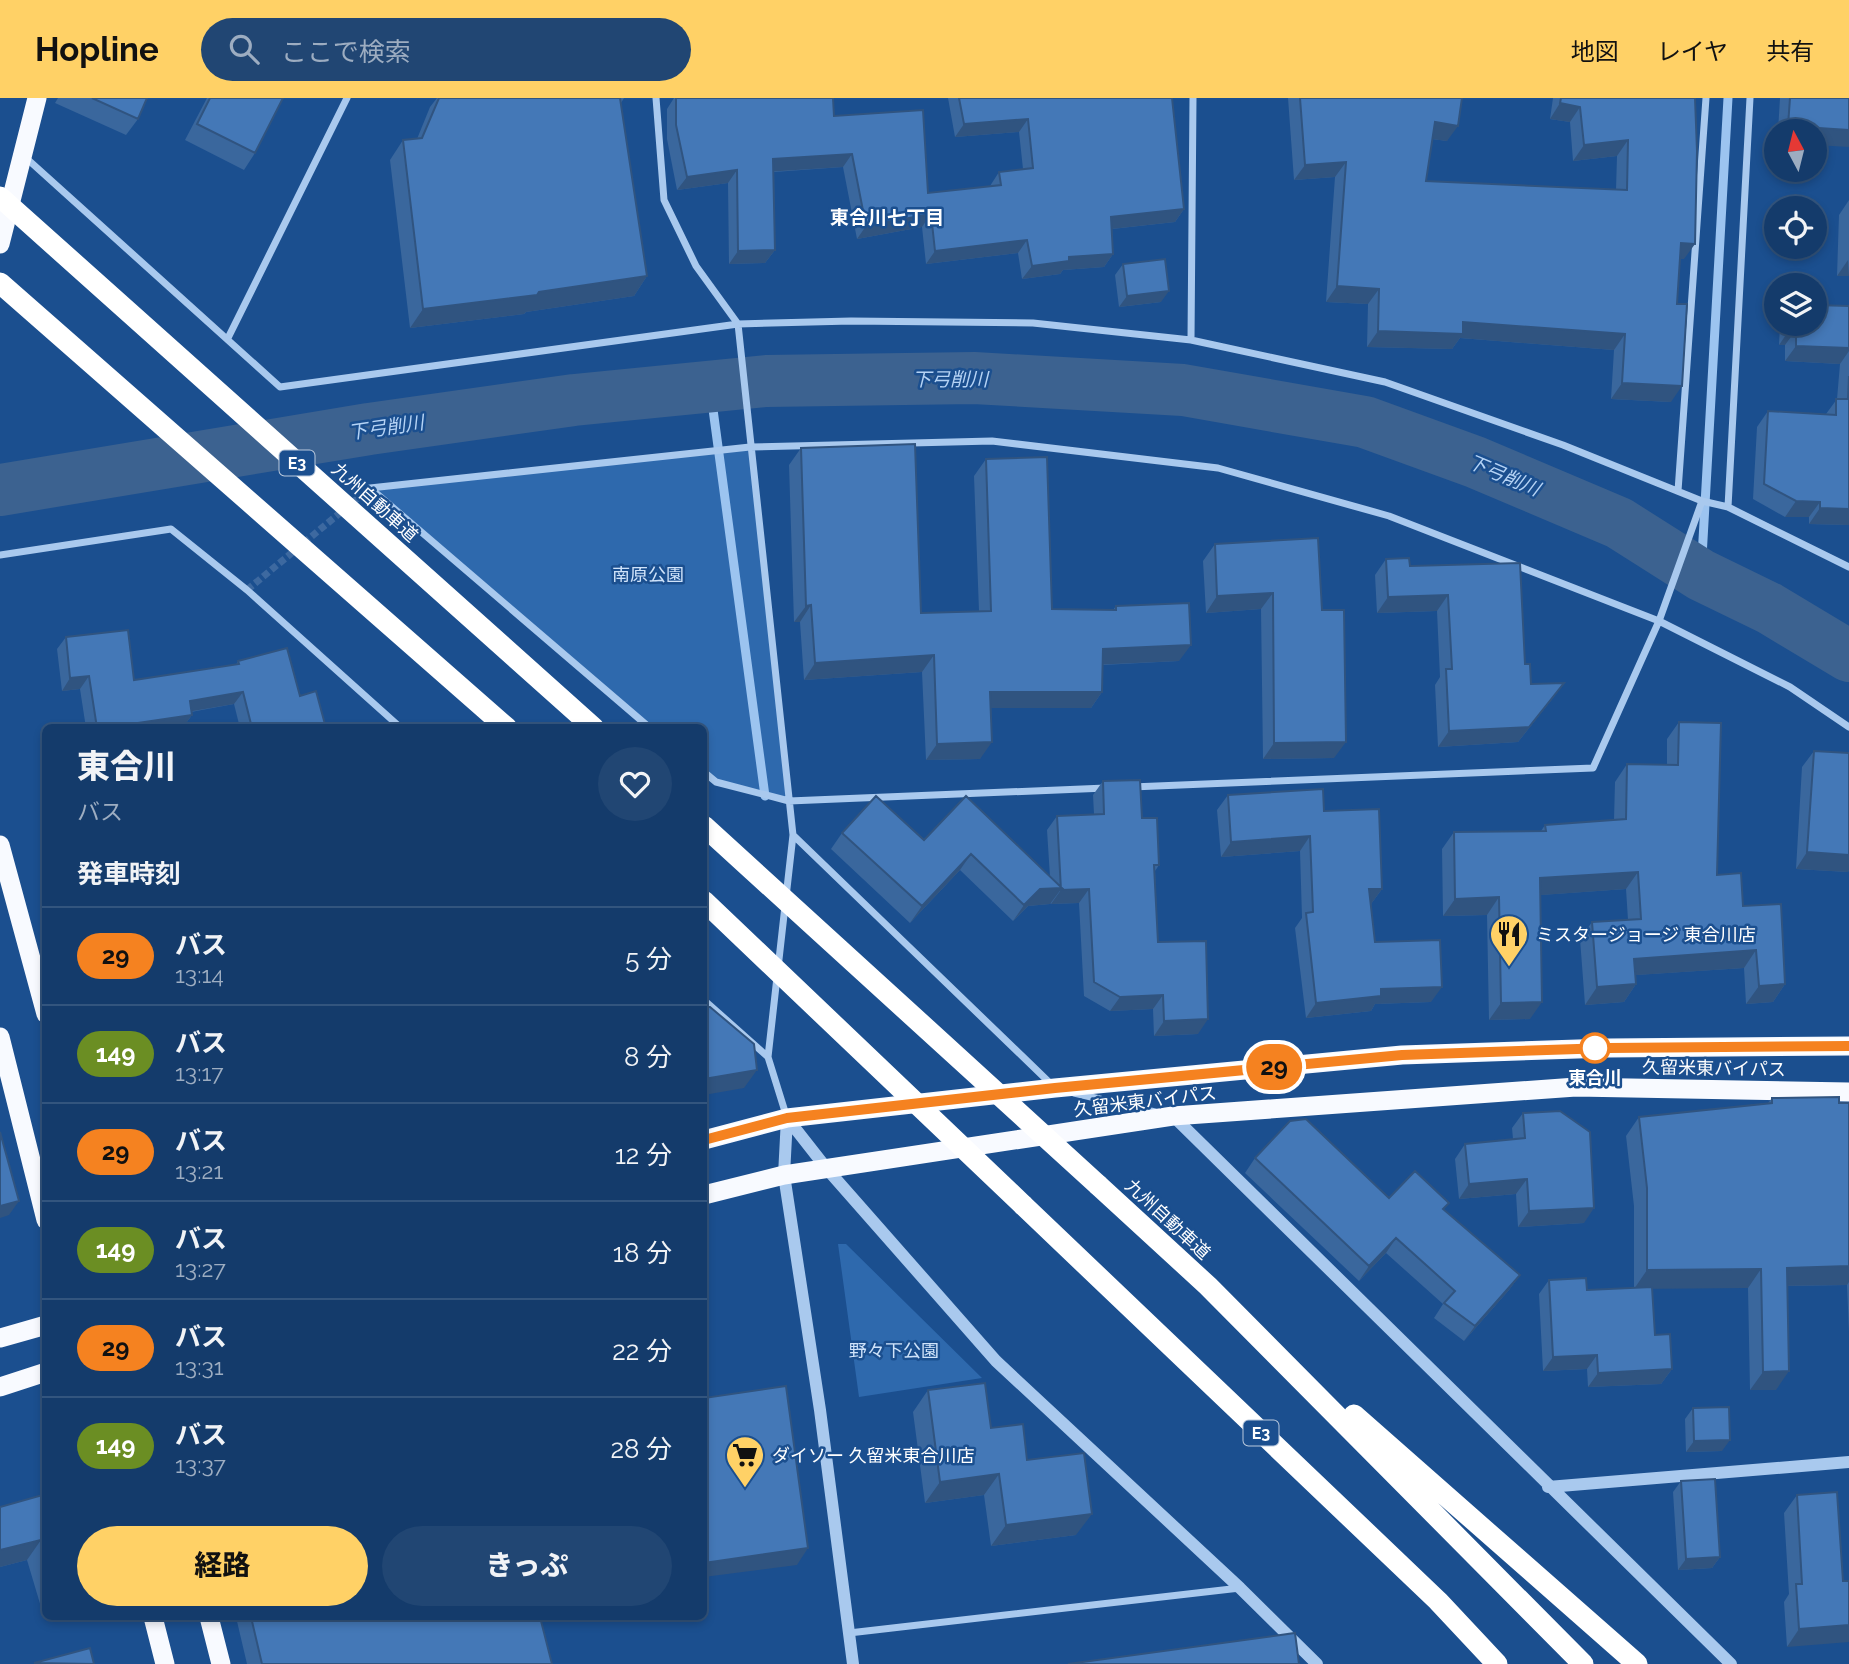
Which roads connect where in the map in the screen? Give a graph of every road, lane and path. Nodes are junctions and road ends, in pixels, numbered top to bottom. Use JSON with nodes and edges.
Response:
{"nodes":[{"id":1,"x":37,"y":98,"type":"edge"},
{"id":2,"x":347,"y":98,"type":"edge"},
{"id":3,"x":656,"y":98,"type":"edge"},
{"id":4,"x":1193,"y":98,"type":"edge"},
{"id":5,"x":1706,"y":98,"type":"edge"},
{"id":6,"x":1750,"y":98,"type":"edge"},
{"id":7,"x":23,"y":155,"type":"junction"},
{"id":8,"x":0,"y":197,"type":"edge"},
{"id":9,"x":0,"y":244,"type":"edge"},
{"id":10,"x":0,"y":283,"type":"edge"},
{"id":11,"x":738,"y":324,"type":"junction"},
{"id":12,"x":228,"y":338,"type":"junction"},
{"id":13,"x":1191,"y":340,"type":"junction"},
{"id":14,"x":750,"y":447,"type":"junction"},
{"id":15,"x":1678,"y":491,"type":"junction"},
{"id":16,"x":1702,"y":502,"type":"junction"},
{"id":17,"x":1728,"y":507,"type":"junction"},
{"id":18,"x":0,"y":555,"type":"edge"},
{"id":19,"x":1849,"y":567,"type":"edge"},
{"id":20,"x":1659,"y":621,"type":"junction"},
{"id":21,"x":397,"y":724,"type":"edge"},
{"id":22,"x":502,"y":724,"type":"edge"},
{"id":23,"x":590,"y":724,"type":"edge"},
{"id":24,"x":645,"y":724,"type":"edge"},
{"id":25,"x":1849,"y":727,"type":"edge"},
{"id":26,"x":707,"y":774,"type":"edge"},
{"id":27,"x":789,"y":801,"type":"junction"},
{"id":28,"x":707,"y":829,"type":"edge"},
{"id":29,"x":793,"y":835,"type":"junction"},
{"id":30,"x":0,"y":845,"type":"edge"},
{"id":31,"x":707,"y":904,"type":"edge"},
{"id":32,"x":42,"y":999,"type":"edge"},
{"id":33,"x":707,"y":1003,"type":"edge"},
{"id":34,"x":0,"y":1037,"type":"edge"},
{"id":35,"x":1849,"y":1046,"type":"edge"},
{"id":36,"x":768,"y":1058,"type":"junction"},
{"id":37,"x":1055,"y":1088,"type":"junction"},
{"id":38,"x":1849,"y":1092,"type":"edge"},
{"id":39,"x":1172,"y":1116,"type":"junction"},
{"id":40,"x":787,"y":1118,"type":"junction"},
{"id":41,"x":707,"y":1139,"type":"edge"},
{"id":42,"x":827,"y":1169,"type":"junction"},
{"id":43,"x":784,"y":1175,"type":"junction"},
{"id":44,"x":707,"y":1194,"type":"edge"},
{"id":45,"x":42,"y":1204,"type":"edge"},
{"id":46,"x":1208,"y":1286,"type":"junction"},
{"id":47,"x":42,"y":1326,"type":"edge"},
{"id":48,"x":0,"y":1338,"type":"edge"},
{"id":49,"x":42,"y":1373,"type":"edge"},
{"id":50,"x":0,"y":1387,"type":"edge"},
{"id":51,"x":1849,"y":1462,"type":"edge"},
{"id":52,"x":1548,"y":1487,"type":"junction"},
{"id":53,"x":1240,"y":1588,"type":"junction"},
{"id":54,"x":154,"y":1620,"type":"edge"},
{"id":55,"x":210,"y":1620,"type":"edge"},
{"id":56,"x":849,"y":1633,"type":"junction"},
{"id":57,"x":165,"y":1664,"type":"edge"},
{"id":58,"x":221,"y":1664,"type":"edge"},
{"id":59,"x":853,"y":1664,"type":"edge"},
{"id":60,"x":1317,"y":1664,"type":"edge"},
{"id":61,"x":1497,"y":1664,"type":"edge"},
{"id":62,"x":1583,"y":1664,"type":"edge"},
{"id":63,"x":1636,"y":1664,"type":"edge"},
{"id":64,"x":1731,"y":1664,"type":"edge"}],
"edges":[{"from":1,"to":7,"type":"highway"},
{"from":2,"to":12,"type":"street"},
{"from":3,"to":11,"type":"street"},
{"from":4,"to":13,"type":"street"},
{"from":5,"to":15,"type":"street"},
{"from":6,"to":17,"type":"street"},
{"from":7,"to":9,"type":"highway"},
{"from":7,"to":12,"type":"street"},
{"from":8,"to":23,"type":"highway","name":"九州自動車道","number":"E3","bridge":true},
{"from":10,"to":22,"type":"highway","bridge":true},
{"from":11,"to":12,"type":"street"},
{"from":11,"to":13,"type":"street"},
{"from":11,"to":14,"type":"street"},
{"from":13,"to":15,"type":"street"},
{"from":14,"to":20,"type":"street"},
{"from":14,"to":24,"type":"street"},
{"from":14,"to":27,"type":"street"},
{"from":15,"to":16,"type":"street"},
{"from":16,"to":17,"type":"street"},
{"from":16,"to":20,"type":"street"},
{"from":17,"to":19,"type":"street"},
{"from":18,"to":21,"type":"street"},
{"from":20,"to":25,"type":"street"},
{"from":20,"to":27,"type":"street"},
{"from":26,"to":27,"type":"street"},
{"from":27,"to":29,"type":"street"},
{"from":28,"to":46,"type":"highway","name":"九州自動車道","bridge":true},
{"from":29,"to":36,"type":"street"},
{"from":29,"to":37,"type":"street"},
{"from":30,"to":32,"type":"highway"},
{"from":31,"to":61,"type":"highway","number":"E3","bridge":true},
{"from":33,"to":36,"type":"street"},
{"from":34,"to":45,"type":"highway"},
{"from":35,"to":37,"type":"highway","name":"久留米東バイパス"},
{"from":36,"to":40,"type":"street"},
{"from":37,"to":39,"type":"street"},
{"from":37,"to":40,"type":"highway","name":"久留米東バイパス"},
{"from":38,"to":39,"type":"highway","name":"久留米東バイパス"},
{"from":39,"to":42,"type":"highway","name":"久留米東バイパス"},
{"from":39,"to":52,"type":"street"},
{"from":40,"to":41,"type":"highway","name":"久留米東バイパス"},
{"from":40,"to":42,"type":"street"},
{"from":40,"to":43,"type":"street"},
{"from":42,"to":43,"type":"highway","name":"久留米東バイパス"},
{"from":42,"to":53,"type":"street"},
{"from":43,"to":44,"type":"highway","name":"久留米東バイパス"},
{"from":43,"to":56,"type":"street"},
{"from":46,"to":62,"type":"highway","name":"九州自動車道"},
{"from":46,"to":63,"type":"highway"},
{"from":47,"to":48,"type":"highway"},
{"from":49,"to":50,"type":"highway"},
{"from":51,"to":52,"type":"street"},
{"from":52,"to":64,"type":"street"},
{"from":53,"to":56,"type":"street"},
{"from":53,"to":60,"type":"street"},
{"from":54,"to":57,"type":"highway"},
{"from":55,"to":58,"type":"highway"},
{"from":56,"to":59,"type":"street"}]}
